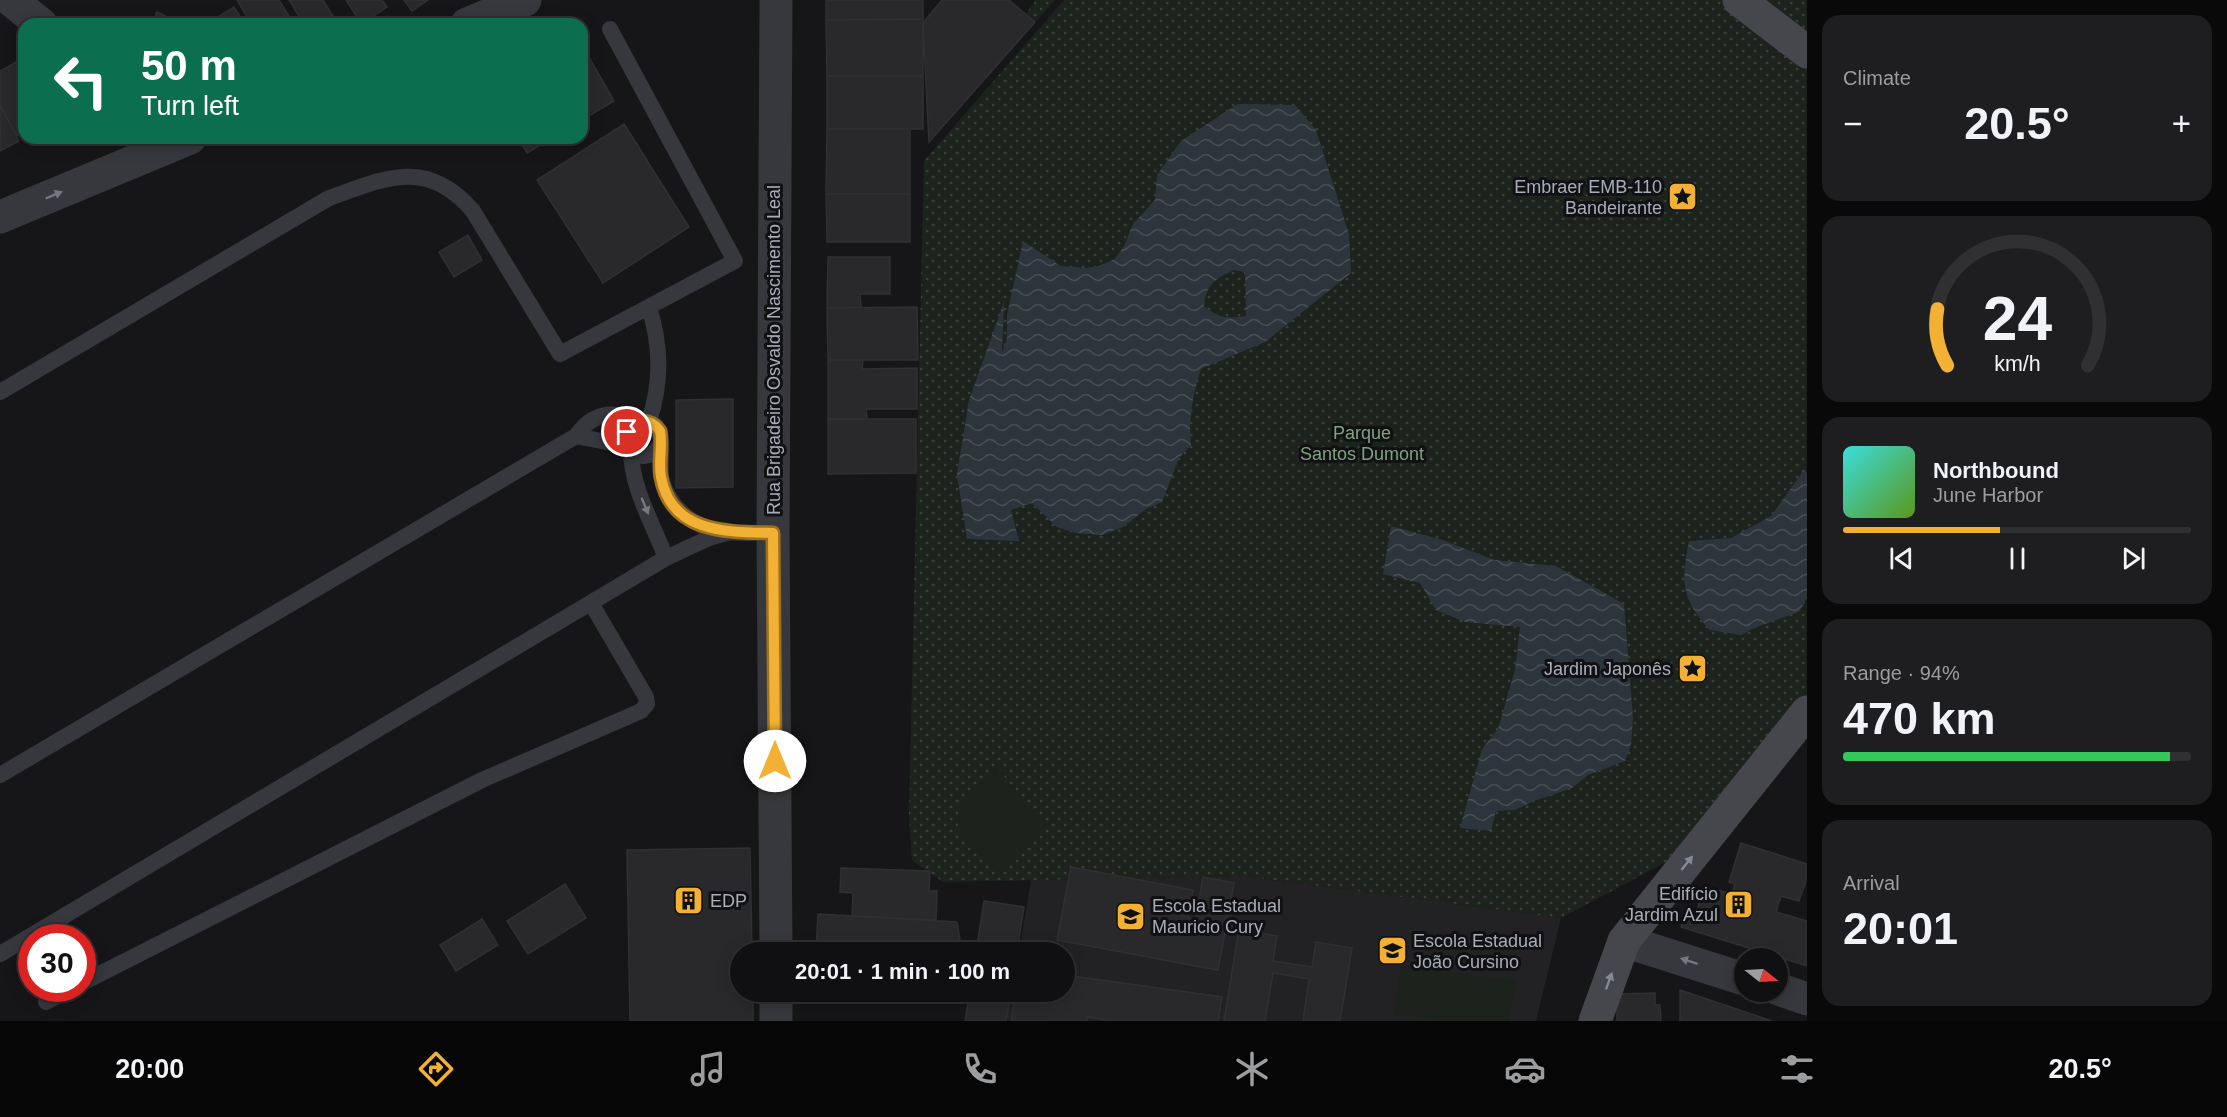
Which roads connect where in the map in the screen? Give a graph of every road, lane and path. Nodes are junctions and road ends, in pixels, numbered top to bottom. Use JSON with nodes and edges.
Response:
{"nodes":[{"id":1,"x":11,"y":0,"type":"edge"},
{"id":2,"x":525,"y":0,"type":"edge"},
{"id":3,"x":776,"y":0,"type":"edge"},
{"id":4,"x":1756,"y":5,"type":"edge"},
{"id":5,"x":34,"y":18,"type":"edge"},
{"id":6,"x":482,"y":18,"type":"edge"},
{"id":7,"x":610,"y":29,"type":"dead end"},
{"id":8,"x":1807,"y":52,"type":"edge"},
{"id":9,"x":174,"y":144,"type":"edge"},
{"id":10,"x":0,"y":217,"type":"edge"},
{"id":11,"x":649,"y":307,"type":"junction"},
{"id":12,"x":0,"y":392,"type":"edge"},
{"id":13,"x":643,"y":422,"type":"junction"},
{"id":14,"x":576,"y":436,"type":"junction"},
{"id":15,"x":660,"y":445,"type":"junction"},
{"id":16,"x":629,"y":449,"type":"junction"},
{"id":17,"x":730,"y":532,"type":"junction"},
{"id":18,"x":773,"y":533,"type":"junction"},
{"id":19,"x":666,"y":558,"type":"junction"},
{"id":20,"x":591,"y":603,"type":"junction"},
{"id":21,"x":1807,"y":712,"type":"edge"},
{"id":22,"x":0,"y":775,"type":"edge"},
{"id":23,"x":1624,"y":941,"type":"junction"},
{"id":24,"x":776,"y":942,"type":"edge"},
{"id":25,"x":0,"y":954,"type":"edge"},
{"id":26,"x":96,"y":976,"type":"edge"},
{"id":27,"x":1734,"y":976,"type":"edge"},
{"id":28,"x":1788,"y":993,"type":"edge"},
{"id":29,"x":1807,"y":999,"type":"edge"},
{"id":30,"x":776,"y":1002,"type":"edge"},
{"id":31,"x":776,"y":1021,"type":"edge"},
{"id":32,"x":1595,"y":1021,"type":"edge"}],
"edges":[{"from":1,"to":5,"type":"street"},
{"from":2,"to":6,"type":"street"},
{"from":3,"to":18,"type":"street","name":"Rua Brigadeiro Osvaldo Nascimento Leal"},
{"from":4,"to":8,"type":"main road"},
{"from":7,"to":11,"type":"lane"},
{"from":10,"to":9,"type":"street","one_way":true},
{"from":11,"to":12,"type":"lane"},
{"from":11,"to":13,"type":"lane"},
{"from":13,"to":14,"type":"lane"},
{"from":13,"to":15,"type":"lane"},
{"from":13,"to":16,"type":"lane"},
{"from":14,"to":16,"type":"lane"},
{"from":14,"to":22,"type":"lane"},
{"from":15,"to":16,"type":"lane"},
{"from":15,"to":17,"type":"lane"},
{"from":16,"to":19,"type":"lane","one_way":true},
{"from":17,"to":18,"type":"lane"},
{"from":17,"to":19,"type":"lane"},
{"from":18,"to":24,"type":"street","name":"Rua Brigadeiro Osvaldo Nascimento Leal"},
{"from":19,"to":20,"type":"lane"},
{"from":20,"to":25,"type":"lane"},
{"from":20,"to":26,"type":"lane"},
{"from":23,"to":21,"type":"main road","one_way":true},
{"from":27,"to":23,"type":"street","one_way":true},
{"from":32,"to":23,"type":"main road","one_way":true},
{"from":28,"to":29,"type":"street"},
{"from":30,"to":31,"type":"street"}]}
